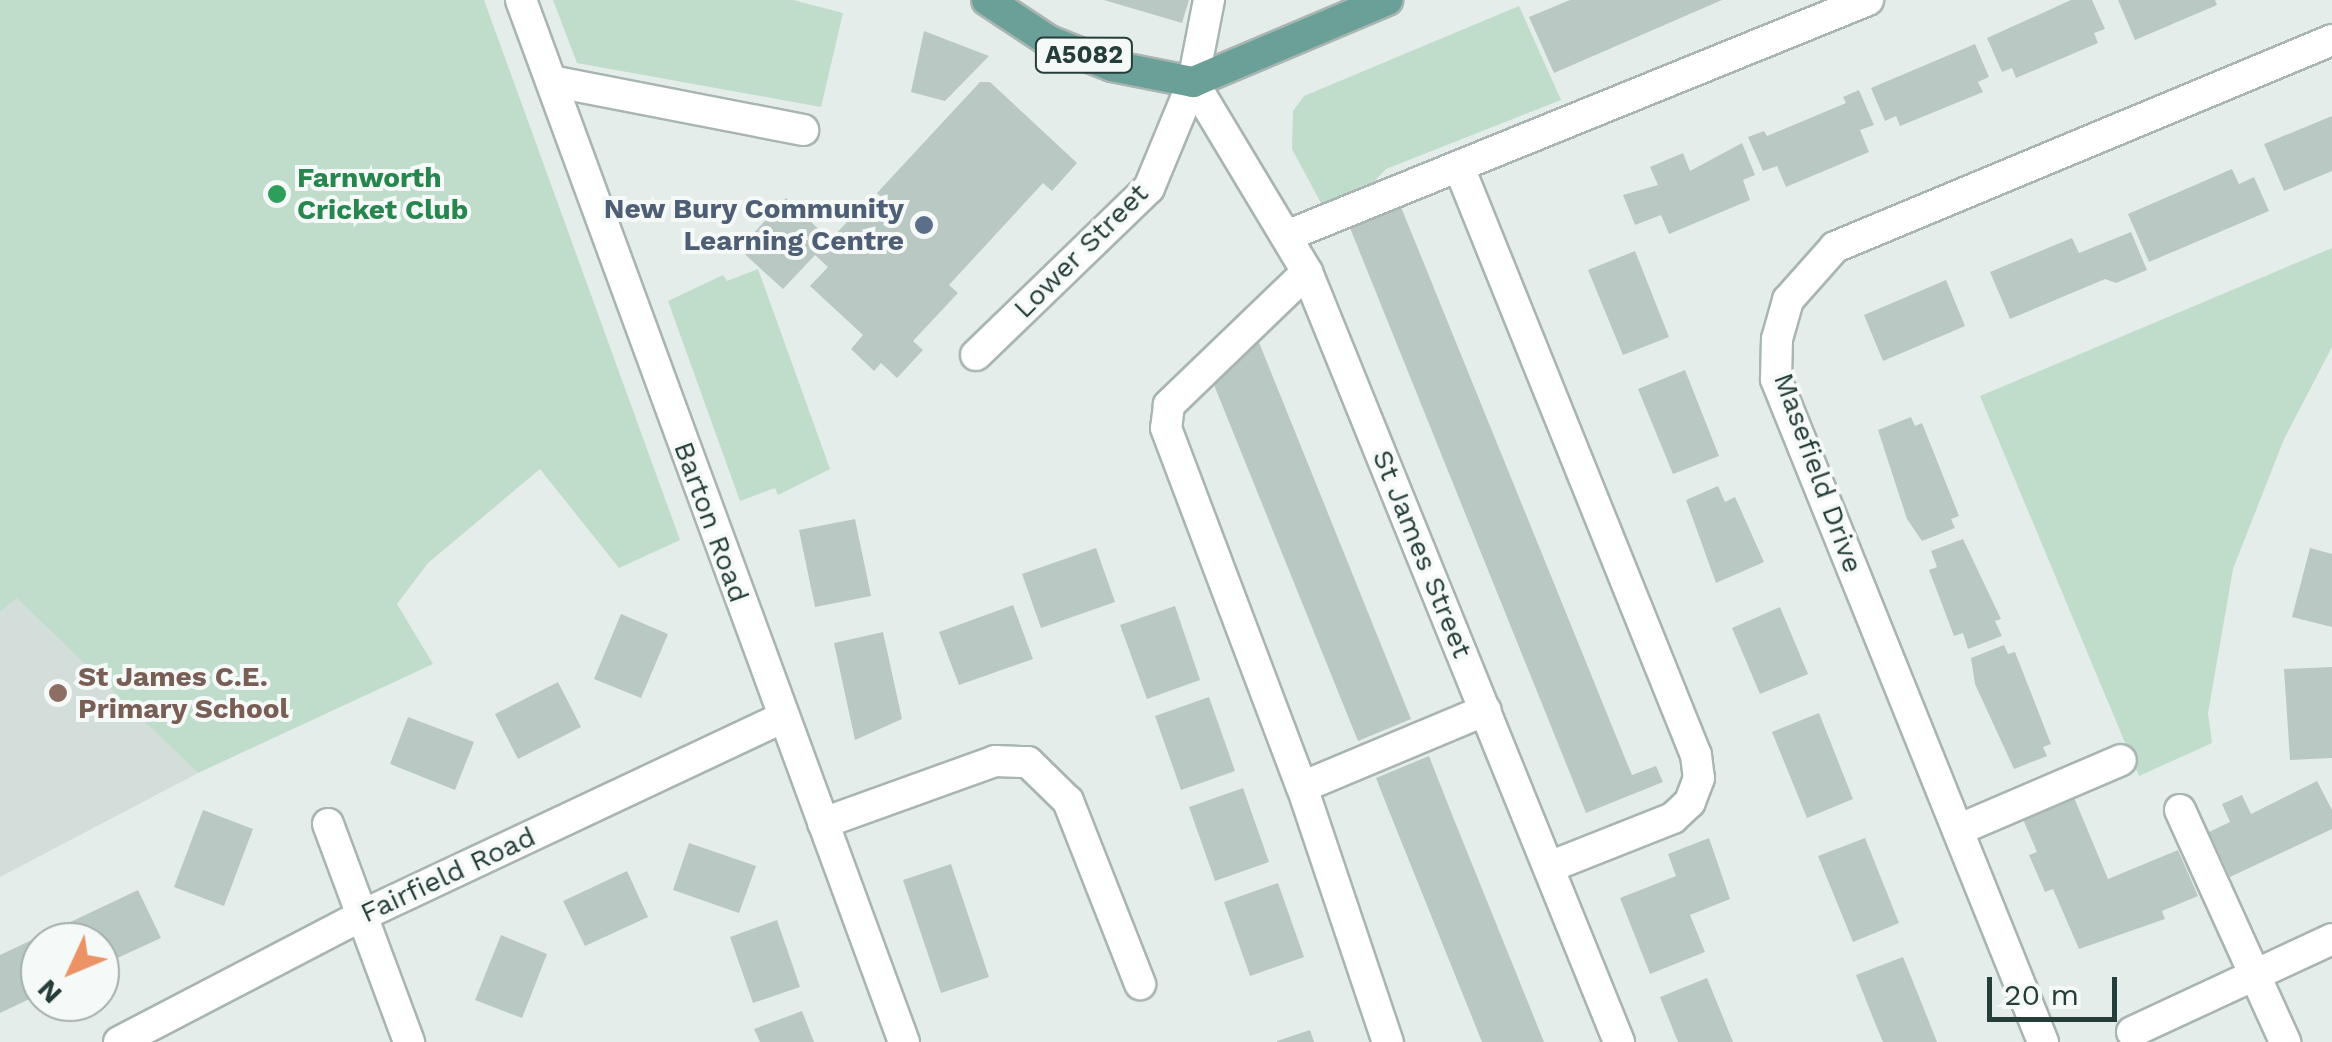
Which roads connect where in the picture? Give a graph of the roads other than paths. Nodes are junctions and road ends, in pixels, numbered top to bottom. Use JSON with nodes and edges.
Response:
{"nodes":[{"id":1,"x":521,"y":0,"type":"edge"},
{"id":2,"x":987,"y":0,"type":"edge"},
{"id":3,"x":1209,"y":0,"type":"edge"},
{"id":4,"x":1388,"y":0,"type":"edge"},
{"id":5,"x":1868,"y":0,"type":"edge"},
{"id":6,"x":2332,"y":40,"type":"edge"},
{"id":7,"x":551,"y":81,"type":"junction"},
{"id":8,"x":1193,"y":82,"type":"junction"},
{"id":9,"x":803,"y":130,"type":"dead end"},
{"id":10,"x":1459,"y":167,"type":"junction"},
{"id":11,"x":1289,"y":236,"type":"junction"},
{"id":12,"x":1307,"y":272,"type":"junction"},
{"id":13,"x":976,"y":355,"type":"dead end"},
{"id":14,"x":1486,"y":710,"type":"junction"},
{"id":15,"x":782,"y":718,"type":"junction"},
{"id":16,"x":2122,"y":760,"type":"dead end"},
{"id":17,"x":1302,"y":787,"type":"junction"},
{"id":18,"x":2180,"y":810,"type":"dead end"},
{"id":19,"x":823,"y":823,"type":"junction"},
{"id":20,"x":328,"y":824,"type":"dead end"},
{"id":21,"x":1958,"y":830,"type":"junction"},
{"id":22,"x":1549,"y":868,"type":"junction"},
{"id":23,"x":363,"y":915,"type":"junction"},
{"id":24,"x":2332,"y":939,"type":"edge"},
{"id":25,"x":2254,"y":975,"type":"junction"},
{"id":26,"x":1140,"y":984,"type":"dead end"},
{"id":27,"x":2132,"y":1032,"type":"dead end"},
{"id":28,"x":119,"y":1042,"type":"edge"},
{"id":29,"x":409,"y":1042,"type":"edge"},
{"id":30,"x":904,"y":1042,"type":"edge"},
{"id":31,"x":1388,"y":1042,"type":"edge"},
{"id":32,"x":1619,"y":1042,"type":"edge"},
{"id":33,"x":2044,"y":1042,"type":"edge"},
{"id":34,"x":2285,"y":1042,"type":"edge"}],
"edges":[{"from":1,"to":7,"type":"street","name":"Barton Road"},
{"from":2,"to":8,"type":"main road","number":"A5082"},
{"from":3,"to":8,"type":"street","name":"Lower Street"},
{"from":4,"to":8,"type":"main road"},
{"from":5,"to":10,"type":"street"},
{"from":6,"to":21,"type":"street","name":"Masefield Drive"},
{"from":7,"to":9,"type":"street"},
{"from":7,"to":15,"type":"street","name":"Barton Road"},
{"from":8,"to":11,"type":"street","name":"St James Street"},
{"from":8,"to":13,"type":"street","name":"Lower Street"},
{"from":10,"to":11,"type":"street"},
{"from":10,"to":22,"type":"street"},
{"from":11,"to":12,"type":"street","name":"St James Street"},
{"from":12,"to":14,"type":"street","name":"St James Street"},
{"from":12,"to":17,"type":"street"},
{"from":14,"to":17,"type":"street"},
{"from":14,"to":22,"type":"street","name":"St James Street"},
{"from":15,"to":19,"type":"street","name":"Barton Road"},
{"from":15,"to":23,"type":"street","name":"Fairfield Road"},
{"from":16,"to":21,"type":"street"},
{"from":17,"to":31,"type":"street"},
{"from":18,"to":25,"type":"street"},
{"from":19,"to":26,"type":"street"},
{"from":19,"to":30,"type":"street","name":"Barton Road"},
{"from":20,"to":23,"type":"street"},
{"from":21,"to":33,"type":"street","name":"Masefield Drive"},
{"from":22,"to":32,"type":"street","name":"St James Street"},
{"from":23,"to":28,"type":"street","name":"Fairfield Road"},
{"from":23,"to":29,"type":"street"},
{"from":24,"to":25,"type":"street"},
{"from":25,"to":27,"type":"street"},
{"from":25,"to":34,"type":"street"}]}
